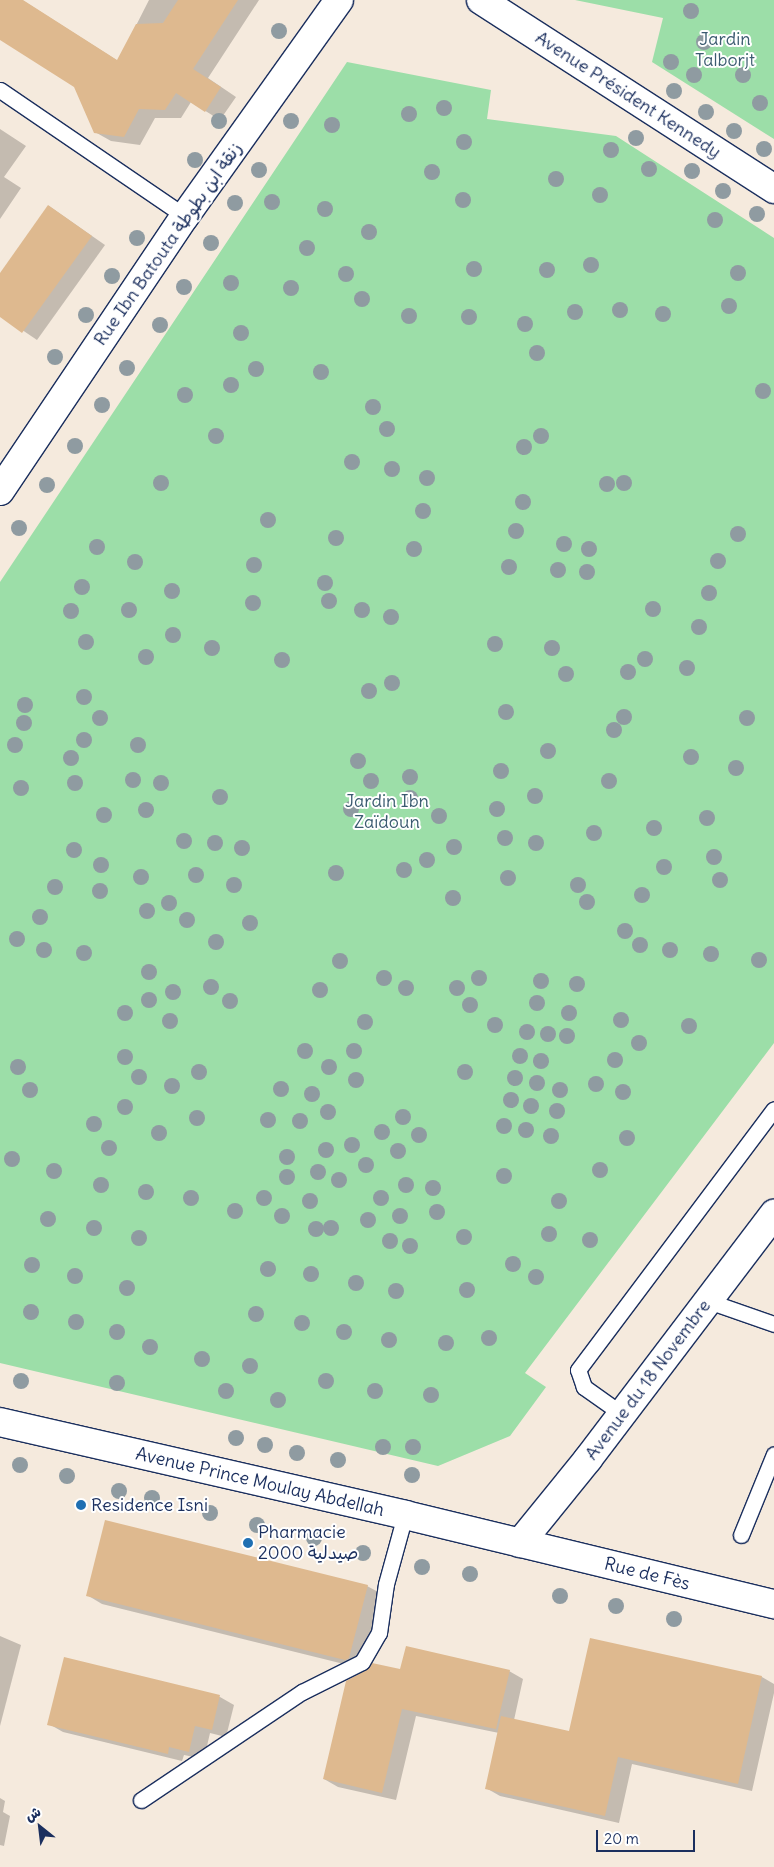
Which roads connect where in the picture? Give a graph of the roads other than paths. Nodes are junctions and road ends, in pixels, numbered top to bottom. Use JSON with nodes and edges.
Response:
{"nodes":[{"id":1,"x":339,"y":0,"type":"edge"},
{"id":2,"x":481,"y":0,"type":"edge"},
{"id":3,"x":0,"y":90,"type":"edge"},
{"id":4,"x":774,"y":189,"type":"edge"},
{"id":5,"x":185,"y":216,"type":"junction"},
{"id":6,"x":0,"y":491,"type":"edge"},
{"id":7,"x":774,"y":1109,"type":"edge"},
{"id":8,"x":774,"y":1214,"type":"edge"},
{"id":9,"x":708,"y":1301,"type":"junction"},
{"id":10,"x":774,"y":1324,"type":"edge"},
{"id":11,"x":622,"y":1414,"type":"junction"},
{"id":12,"x":0,"y":1422,"type":"edge"},
{"id":13,"x":774,"y":1454,"type":"edge"},
{"id":14,"x":405,"y":1515,"type":"junction"},
{"id":15,"x":741,"y":1535,"type":"dead end"},
{"id":16,"x":520,"y":1543,"type":"junction"},
{"id":17,"x":774,"y":1604,"type":"edge"},
{"id":18,"x":141,"y":1800,"type":"dead end"}],
"edges":[{"from":1,"to":5,"type":"street","name":"Rue Ibn Batouta زنقة ابن بطوطة"},
{"from":2,"to":4,"type":"street","name":"Avenue Président Kennedy"},
{"from":3,"to":5,"type":"lane"},
{"from":5,"to":6,"type":"street","name":"Rue Ibn Batouta زنقة ابن بطوطة"},
{"from":7,"to":11,"type":"lane"},
{"from":8,"to":9,"type":"street","name":"Avenue du 18 Novembre"},
{"from":9,"to":10,"type":"lane"},
{"from":9,"to":11,"type":"street","name":"Avenue du 18 Novembre"},
{"from":11,"to":16,"type":"street","name":"Avenue du 18 Novembre"},
{"from":12,"to":14,"type":"street","name":"Avenue Prince Moulay Abdellah"},
{"from":13,"to":15,"type":"lane"},
{"from":14,"to":16,"type":"street","name":"Avenue Prince Moulay Abdellah"},
{"from":14,"to":18,"type":"lane"},
{"from":16,"to":17,"type":"street","name":"Rue de Fès"}]}
